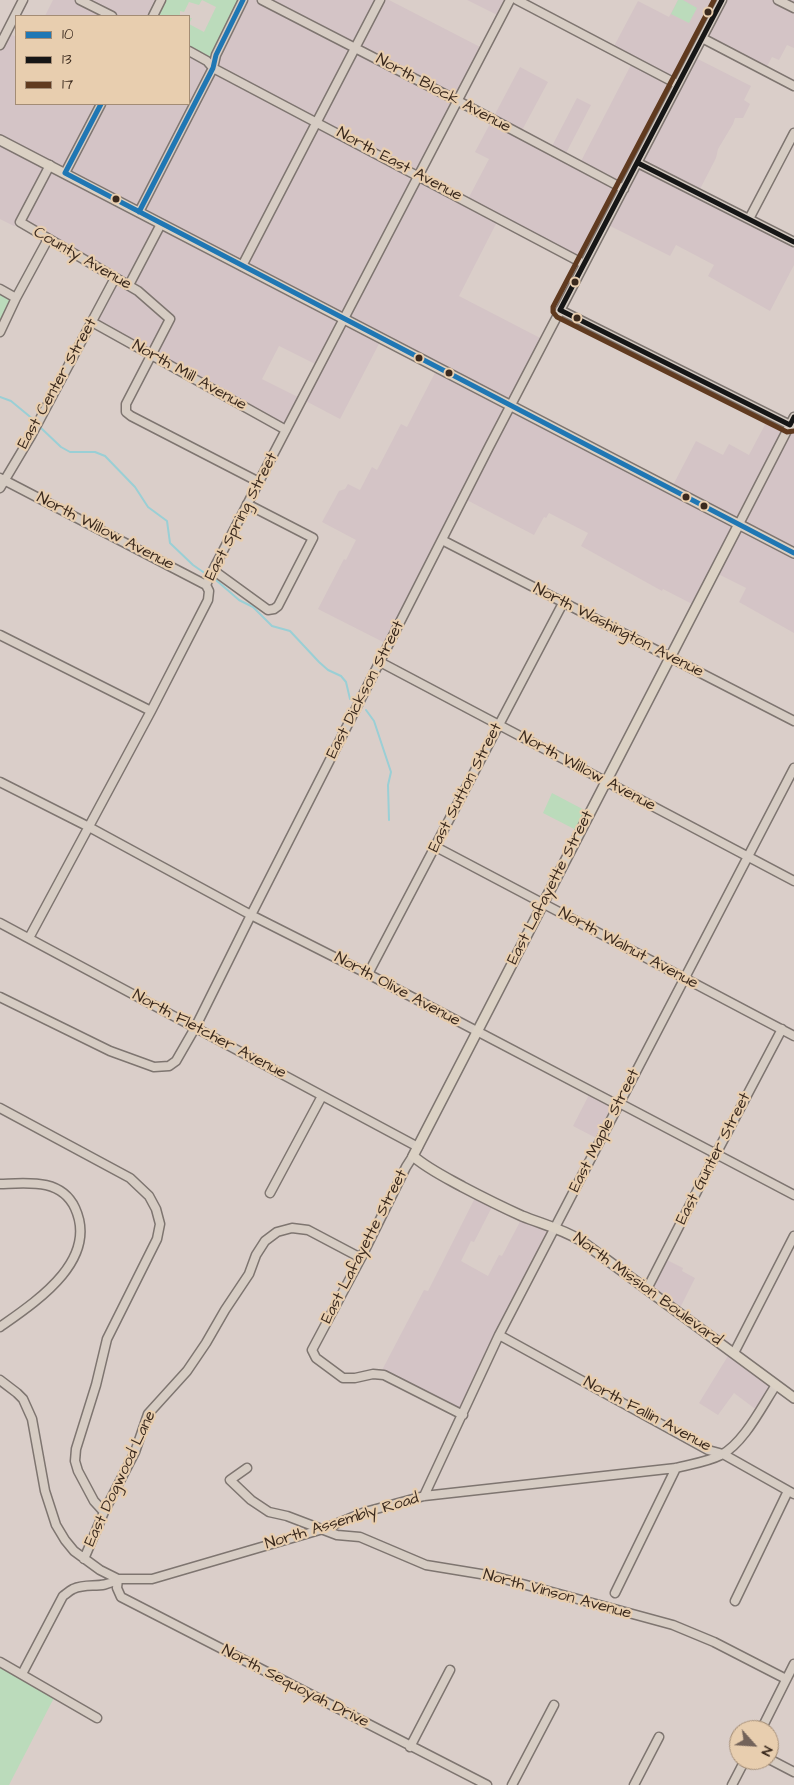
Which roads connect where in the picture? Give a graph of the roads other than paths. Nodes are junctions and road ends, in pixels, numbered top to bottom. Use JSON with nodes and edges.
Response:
{"nodes":[{"id":1,"x":23,"y":0,"type":"edge"},
{"id":2,"x":80,"y":0,"type":"edge"},
{"id":3,"x":161,"y":0,"type":"edge"},
{"id":4,"x":243,"y":0,"type":"edge"},
{"id":5,"x":262,"y":0,"type":"edge"},
{"id":6,"x":380,"y":0,"type":"edge"},
{"id":7,"x":510,"y":0,"type":"edge"},
{"id":8,"x":517,"y":0,"type":"edge"},
{"id":9,"x":722,"y":0,"type":"edge"},
{"id":10,"x":778,"y":0,"type":"edge"},
{"id":11,"x":794,"y":8,"type":"edge"},
{"id":12,"x":15,"y":15,"type":"edge"},
{"id":13,"x":110,"y":15,"type":"edge"},
{"id":14,"x":154,"y":15,"type":"edge"},
{"id":15,"x":15,"y":16,"type":"edge"},
{"id":16,"x":702,"y":38,"type":"junction"},
{"id":17,"x":0,"y":45,"type":"edge"},
{"id":18,"x":355,"y":48,"type":"junction"},
{"id":19,"x":190,"y":52,"type":"edge"},
{"id":20,"x":213,"y":68,"type":"junction"},
{"id":21,"x":677,"y":84,"type":"junction"},
{"id":22,"x":794,"y":86,"type":"edge"},
{"id":23,"x":458,"y":101,"type":"junction"},
{"id":24,"x":100,"y":105,"type":"edge"},
{"id":25,"x":318,"y":122,"type":"junction"},
{"id":26,"x":794,"y":133,"type":"edge"},
{"id":27,"x":0,"y":140,"type":"edge"},
{"id":28,"x":638,"y":163,"type":"junction"},
{"id":29,"x":50,"y":166,"type":"junction"},
{"id":30,"x":65,"y":173,"type":"junction"},
{"id":31,"x":419,"y":175,"type":"junction"},
{"id":32,"x":624,"y":190,"type":"junction"},
{"id":33,"x":140,"y":212,"type":"junction"},
{"id":34,"x":749,"y":219,"type":"junction"},
{"id":35,"x":161,"y":224,"type":"junction"},
{"id":36,"x":48,"y":239,"type":"junction"},
{"id":37,"x":794,"y":242,"type":"edge"},
{"id":38,"x":584,"y":264,"type":"junction"},
{"id":39,"x":242,"y":266,"type":"junction"},
{"id":40,"x":115,"y":278,"type":"junction"},
{"id":41,"x":129,"y":286,"type":"junction"},
{"id":42,"x":0,"y":289,"type":"edge"},
{"id":43,"x":16,"y":298,"type":"junction"},
{"id":44,"x":560,"y":310,"type":"junction"},
{"id":45,"x":345,"y":318,"type":"junction"},
{"id":46,"x":92,"y":322,"type":"junction"},
{"id":47,"x":0,"y":332,"type":"edge"},
{"id":48,"x":152,"y":355,"type":"junction"},
{"id":49,"x":510,"y":406,"type":"junction"},
{"id":50,"x":794,"y":417,"type":"edge"},
{"id":51,"x":792,"y":426,"type":"edge"},
{"id":52,"x":286,"y":430,"type":"junction"},
{"id":53,"x":2,"y":479,"type":"edge"},
{"id":54,"x":259,"y":482,"type":"junction"},
{"id":55,"x":0,"y":488,"type":"edge"},
{"id":56,"x":247,"y":504,"type":"junction"},
{"id":57,"x":739,"y":524,"type":"junction"},
{"id":58,"x":442,"y":540,"type":"junction"},
{"id":59,"x":794,"y":552,"type":"edge"},
{"id":60,"x":213,"y":570,"type":"junction"},
{"id":61,"x":206,"y":584,"type":"junction"},
{"id":62,"x":563,"y":603,"type":"junction"},
{"id":63,"x":0,"y":635,"type":"edge"},
{"id":64,"x":669,"y":657,"type":"junction"},
{"id":65,"x":380,"y":662,"type":"junction"},
{"id":66,"x":151,"y":711,"type":"junction"},
{"id":67,"x":794,"y":721,"type":"edge"},
{"id":68,"x":498,"y":724,"type":"junction"},
{"id":69,"x":794,"y":768,"type":"edge"},
{"id":70,"x":0,"y":782,"type":"edge"},
{"id":71,"x":605,"y":782,"type":"junction"},
{"id":72,"x":89,"y":827,"type":"junction"},
{"id":73,"x":436,"y":847,"type":"junction"},
{"id":74,"x":748,"y":857,"type":"junction"},
{"id":75,"x":794,"y":881,"type":"edge"},
{"id":76,"x":543,"y":904,"type":"junction"},
{"id":77,"x":251,"y":915,"type":"junction"},
{"id":78,"x":0,"y":923,"type":"edge"},
{"id":79,"x":29,"y":938,"type":"junction"},
{"id":80,"x":368,"y":974,"type":"junction"},
{"id":81,"x":684,"y":978,"type":"junction"},
{"id":82,"x":0,"y":998,"type":"edge"},
{"id":83,"x":196,"y":1028,"type":"junction"},
{"id":84,"x":782,"y":1029,"type":"junction"},
{"id":85,"x":477,"y":1032,"type":"junction"},
{"id":86,"x":794,"y":1036,"type":"edge"},
{"id":87,"x":322,"y":1096,"type":"junction"},
{"id":88,"x":619,"y":1104,"type":"junction"},
{"id":89,"x":0,"y":1108,"type":"edge"},
{"id":90,"x":415,"y":1152,"type":"junction"},
{"id":91,"x":716,"y":1154,"type":"junction"},
{"id":92,"x":0,"y":1184,"type":"edge"},
{"id":93,"x":270,"y":1193,"type":"dead end"},
{"id":94,"x":794,"y":1195,"type":"edge"},
{"id":95,"x":555,"y":1228,"type":"junction"},
{"id":96,"x":794,"y":1236,"type":"edge"},
{"id":97,"x":361,"y":1258,"type":"junction"},
{"id":98,"x":647,"y":1289,"type":"junction"},
{"id":99,"x":0,"y":1327,"type":"edge"},
{"id":100,"x":500,"y":1335,"type":"junction"},
{"id":101,"x":734,"y":1354,"type":"junction"},
{"id":102,"x":0,"y":1380,"type":"edge"},
{"id":103,"x":776,"y":1385,"type":"junction"},
{"id":104,"x":794,"y":1398,"type":"edge"},
{"id":105,"x":463,"y":1415,"type":"junction"},
{"id":106,"x":723,"y":1454,"type":"junction"},
{"id":107,"x":247,"y":1468,"type":"dead end"},
{"id":108,"x":676,"y":1468,"type":"junction"},
{"id":109,"x":791,"y":1493,"type":"edge"},
{"id":110,"x":424,"y":1496,"type":"junction"},
{"id":111,"x":104,"y":1512,"type":"junction"},
{"id":112,"x":323,"y":1529,"type":"junction"},
{"id":113,"x":84,"y":1559,"type":"junction"},
{"id":114,"x":118,"y":1579,"type":"junction"},
{"id":115,"x":615,"y":1593,"type":"dead end"},
{"id":116,"x":735,"y":1600,"type":"dead end"},
{"id":117,"x":0,"y":1662,"type":"edge"},
{"id":118,"x":794,"y":1664,"type":"edge"},
{"id":119,"x":450,"y":1670,"type":"dead end"},
{"id":120,"x":22,"y":1674,"type":"junction"},
{"id":121,"x":786,"y":1679,"type":"junction"},
{"id":122,"x":554,"y":1706,"type":"dead end"},
{"id":123,"x":97,"y":1718,"type":"dead end"},
{"id":124,"x":766,"y":1720,"type":"edge"},
{"id":125,"x":659,"y":1737,"type":"dead end"},
{"id":126,"x":410,"y":1747,"type":"junction"},
{"id":127,"x":779,"y":1765,"type":"edge"},
{"id":128,"x":740,"y":1770,"type":"edge"},
{"id":129,"x":794,"y":1772,"type":"edge"},
{"id":130,"x":486,"y":1785,"type":"edge"},
{"id":131,"x":512,"y":1785,"type":"edge"},
{"id":132,"x":634,"y":1785,"type":"edge"},
{"id":133,"x":732,"y":1785,"type":"edge"}],
"edges":[{"from":1,"to":12,"type":"street"},
{"from":2,"to":13,"type":"street"},
{"from":3,"to":14,"type":"street"},
{"from":4,"to":20,"type":"street"},
{"from":5,"to":18,"type":"street","name":"North Block Avenue"},
{"from":6,"to":18,"type":"street"},
{"from":7,"to":23,"type":"street","name":"East Spring Street"},
{"from":8,"to":21,"type":"street"},
{"from":9,"to":16,"type":"street","name":"East Dickson Street"},
{"from":10,"to":11,"type":"street"},
{"from":15,"to":17,"type":"street"},
{"from":16,"to":21,"type":"street","name":"East Dickson Street"},
{"from":16,"to":22,"type":"street"},
{"from":18,"to":23,"type":"street","name":"North Block Avenue"},
{"from":18,"to":25,"type":"street"},
{"from":19,"to":20,"type":"street","name":"North East Avenue"},
{"from":20,"to":25,"type":"street","name":"North East Avenue"},
{"from":20,"to":33,"type":"street"},
{"from":21,"to":28,"type":"street","name":"East Dickson Street"},
{"from":23,"to":31,"type":"street","name":"East Spring Street"},
{"from":23,"to":32,"type":"street","name":"North Block Avenue"},
{"from":24,"to":30,"type":"street"},
{"from":25,"to":31,"type":"street","name":"North East Avenue"},
{"from":25,"to":39,"type":"street"},
{"from":26,"to":34,"type":"street"},
{"from":27,"to":29,"type":"main road"},
{"from":28,"to":32,"type":"street","name":"East Dickson Street"},
{"from":28,"to":34,"type":"street"},
{"from":29,"to":30,"type":"main road"},
{"from":29,"to":36,"type":"street","name":"County Avenue"},
{"from":30,"to":33,"type":"main road"},
{"from":31,"to":38,"type":"street","name":"North East Avenue"},
{"from":31,"to":45,"type":"street","name":"East Spring Street"},
{"from":32,"to":38,"type":"street","name":"East Dickson Street"},
{"from":33,"to":35,"type":"main road"},
{"from":34,"to":37,"type":"street"},
{"from":35,"to":39,"type":"main road"},
{"from":35,"to":41,"type":"street"},
{"from":36,"to":40,"type":"street","name":"County Avenue"},
{"from":36,"to":43,"type":"street"},
{"from":38,"to":44,"type":"street","name":"East Dickson Street"},
{"from":39,"to":45,"type":"main road"},
{"from":40,"to":41,"type":"street","name":"County Avenue"},
{"from":40,"to":46,"type":"street","name":"East Center Street"},
{"from":41,"to":48,"type":"street","name":"County Avenue"},
{"from":42,"to":43,"type":"street"},
{"from":43,"to":47,"type":"street"},
{"from":44,"to":49,"type":"street","name":"East Dickson Street"},
{"from":44,"to":51,"type":"street"},
{"from":45,"to":49,"type":"main road"},
{"from":45,"to":52,"type":"street","name":"East Spring Street"},
{"from":46,"to":48,"type":"street","name":"North Mill Avenue"},
{"from":46,"to":53,"type":"street","name":"East Center Street"},
{"from":48,"to":52,"type":"street","name":"North Mill Avenue"},
{"from":48,"to":54,"type":"street"},
{"from":49,"to":57,"type":"main road"},
{"from":49,"to":58,"type":"street","name":"East Dickson Street"},
{"from":50,"to":51,"type":"street","name":"East Lafayette Street"},
{"from":51,"to":57,"type":"street","name":"East Lafayette Street"},
{"from":52,"to":54,"type":"street","name":"East Spring Street"},
{"from":53,"to":55,"type":"street","name":"East Center Street"},
{"from":53,"to":61,"type":"street","name":"North Willow Avenue"},
{"from":54,"to":56,"type":"street","name":"East Spring Street"},
{"from":56,"to":60,"type":"street","name":"East Spring Street"},
{"from":56,"to":60,"type":"street"},
{"from":57,"to":59,"type":"main road"},
{"from":57,"to":64,"type":"main road","name":"East Lafayette Street"},
{"from":58,"to":62,"type":"street","name":"North Washington Avenue"},
{"from":58,"to":65,"type":"street","name":"East Dickson Street"},
{"from":60,"to":61,"type":"street","name":"East Spring Street"},
{"from":61,"to":66,"type":"street","name":"East Spring Street"},
{"from":62,"to":64,"type":"street","name":"North Washington Avenue"},
{"from":62,"to":68,"type":"street","name":"East Sutton Street"},
{"from":63,"to":66,"type":"street"},
{"from":64,"to":67,"type":"street","name":"North Washington Avenue"},
{"from":64,"to":71,"type":"main road","name":"East Lafayette Street"},
{"from":65,"to":68,"type":"street","name":"North Willow Avenue"},
{"from":65,"to":77,"type":"street","name":"East Dickson Street"},
{"from":66,"to":72,"type":"street","name":"East Spring Street"},
{"from":68,"to":71,"type":"street","name":"North Willow Avenue"},
{"from":68,"to":73,"type":"street","name":"East Sutton Street"},
{"from":69,"to":74,"type":"street","name":"East Maple Street"},
{"from":70,"to":72,"type":"street","name":"North Olive Avenue"},
{"from":71,"to":74,"type":"street","name":"North Willow Avenue"},
{"from":71,"to":76,"type":"main road","name":"East Lafayette Street"},
{"from":72,"to":77,"type":"street","name":"North Olive Avenue"},
{"from":72,"to":79,"type":"street","name":"East Spring Street"},
{"from":73,"to":76,"type":"street","name":"North Walnut Avenue"},
{"from":73,"to":80,"type":"street","name":"East Sutton Street"},
{"from":74,"to":75,"type":"street","name":"North Willow Avenue"},
{"from":74,"to":81,"type":"street","name":"East Maple Street"},
{"from":76,"to":81,"type":"street","name":"North Walnut Avenue"},
{"from":76,"to":85,"type":"main road","name":"East Lafayette Street"},
{"from":77,"to":80,"type":"street","name":"North Olive Avenue"},
{"from":77,"to":83,"type":"street","name":"East Dickson Street"},
{"from":78,"to":79,"type":"street","name":"North Fletcher Avenue"},
{"from":79,"to":83,"type":"street","name":"North Fletcher Avenue"},
{"from":80,"to":85,"type":"street","name":"North Olive Avenue"},
{"from":81,"to":84,"type":"street","name":"North Walnut Avenue"},
{"from":81,"to":88,"type":"street","name":"East Maple Street"},
{"from":82,"to":83,"type":"street","name":"East Dickson Street"},
{"from":83,"to":87,"type":"street","name":"North Fletcher Avenue"},
{"from":84,"to":86,"type":"street","name":"North Walnut Avenue"},
{"from":84,"to":91,"type":"street","name":"East Gunter Street"},
{"from":85,"to":88,"type":"street","name":"North Olive Avenue"},
{"from":85,"to":90,"type":"main road","name":"East Lafayette Street"},
{"from":87,"to":90,"type":"street","name":"North Fletcher Avenue"},
{"from":87,"to":93,"type":"street"},
{"from":88,"to":91,"type":"street","name":"North Olive Avenue"},
{"from":88,"to":95,"type":"street","name":"East Maple Street"},
{"from":89,"to":111,"type":"street"},
{"from":90,"to":95,"type":"main road","name":"North Mission Boulevard"},
{"from":90,"to":97,"type":"street","name":"East Lafayette Street"},
{"from":91,"to":94,"type":"street","name":"North Olive Avenue"},
{"from":91,"to":98,"type":"street","name":"East Gunter Street"},
{"from":92,"to":99,"type":"street"},
{"from":95,"to":98,"type":"main road","name":"North Mission Boulevard"},
{"from":95,"to":100,"type":"street","name":"East Maple Street"},
{"from":96,"to":101,"type":"street"},
{"from":97,"to":105,"type":"street","name":"East Lafayette Street"},
{"from":97,"to":111,"type":"street","name":"East Dogwood Lane"},
{"from":98,"to":101,"type":"main road","name":"North Mission Boulevard"},
{"from":100,"to":105,"type":"street","name":"East Maple Street"},
{"from":100,"to":106,"type":"street","name":"North Fallin Avenue"},
{"from":101,"to":103,"type":"main road","name":"North Mission Boulevard"},
{"from":102,"to":113,"type":"street","name":"North Assembly Road"},
{"from":103,"to":104,"type":"main road","name":"North Mission Boulevard"},
{"from":103,"to":106,"type":"street","name":"North Assembly Road"},
{"from":105,"to":110,"type":"street","name":"East Maple Street"},
{"from":106,"to":108,"type":"street","name":"North Assembly Road"},
{"from":106,"to":109,"type":"street","name":"North Fallin Avenue"},
{"from":107,"to":112,"type":"street","name":"North Vinson Avenue"},
{"from":108,"to":110,"type":"street","name":"North Assembly Road"},
{"from":108,"to":115,"type":"street"},
{"from":109,"to":116,"type":"street"},
{"from":110,"to":112,"type":"street","name":"North Assembly Road"},
{"from":111,"to":113,"type":"street","name":"East Dogwood Lane"},
{"from":112,"to":114,"type":"street","name":"North Assembly Road"},
{"from":112,"to":121,"type":"street","name":"North Vinson Avenue"},
{"from":113,"to":114,"type":"street","name":"North Assembly Road"},
{"from":114,"to":120,"type":"street"},
{"from":114,"to":126,"type":"street","name":"North Sequoyah Drive"},
{"from":117,"to":120,"type":"street"},
{"from":118,"to":121,"type":"street"},
{"from":119,"to":126,"type":"street"},
{"from":120,"to":123,"type":"street"},
{"from":121,"to":124,"type":"street"},
{"from":122,"to":131,"type":"street"},
{"from":125,"to":132,"type":"street"},
{"from":126,"to":130,"type":"street","name":"North Sequoyah Drive"},
{"from":127,"to":129,"type":"street"},
{"from":128,"to":133,"type":"street"}]}
